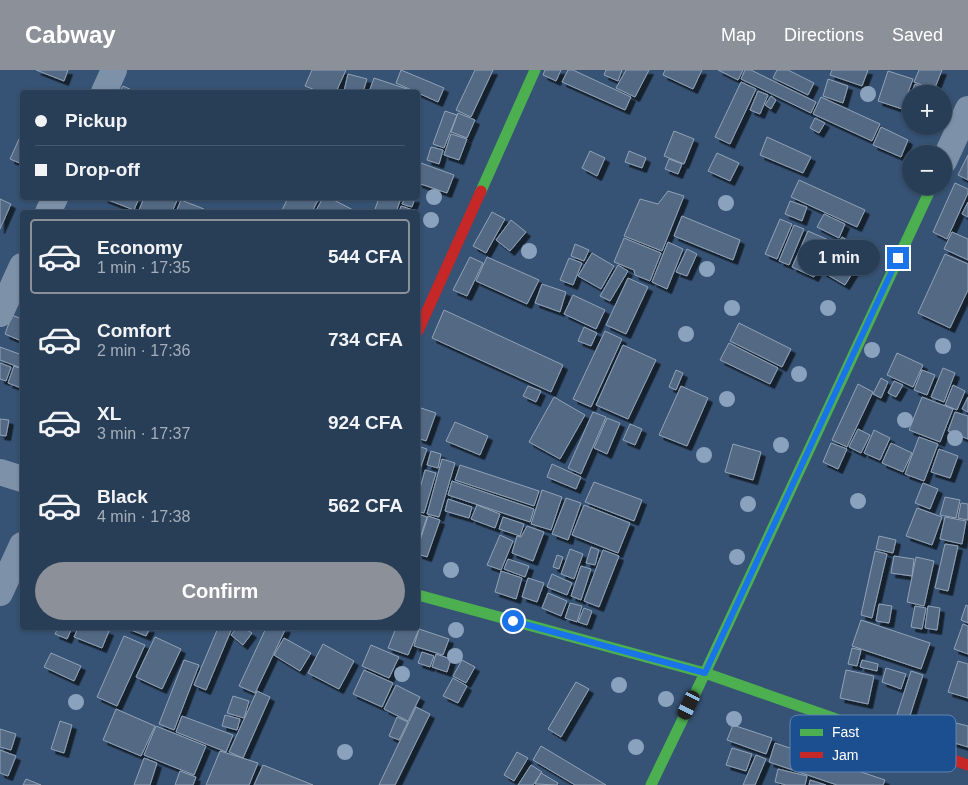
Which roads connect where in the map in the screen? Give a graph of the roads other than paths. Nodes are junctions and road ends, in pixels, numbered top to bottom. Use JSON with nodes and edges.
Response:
{"nodes":[{"id":1,"x":114,"y":70,"type":"edge"},
{"id":2,"x":535,"y":70,"type":"edge"},
{"id":3,"x":105,"y":90,"type":"edge"},
{"id":4,"x":968,"y":109,"type":"edge"},
{"id":5,"x":951,"y":145,"type":"edge"},
{"id":6,"x":928,"y":195,"type":"edge"},
{"id":7,"x":20,"y":270,"type":"edge"},
{"id":8,"x":0,"y":314,"type":"edge"},
{"id":9,"x":420,"y":327,"type":"edge"},
{"id":10,"x":0,"y":472,"type":"edge"},
{"id":11,"x":20,"y":478,"type":"edge"},
{"id":12,"x":20,"y":550,"type":"edge"},
{"id":13,"x":0,"y":593,"type":"edge"},
{"id":14,"x":420,"y":596,"type":"edge"},
{"id":15,"x":705,"y":673,"type":"junction"},
{"id":16,"x":825,"y":715,"type":"edge"},
{"id":17,"x":956,"y":761,"type":"edge"},
{"id":18,"x":968,"y":765,"type":"edge"},
{"id":19,"x":650,"y":785,"type":"edge"}],
"edges":[{"from":1,"to":3,"type":"street"},
{"from":2,"to":9,"type":"street"},
{"from":4,"to":5,"type":"street"},
{"from":6,"to":15,"type":"street"},
{"from":7,"to":8,"type":"street"},
{"from":10,"to":11,"type":"street"},
{"from":12,"to":13,"type":"street"},
{"from":14,"to":15,"type":"street"},
{"from":15,"to":16,"type":"street"},
{"from":15,"to":19,"type":"street"},
{"from":17,"to":18,"type":"street"}]}
